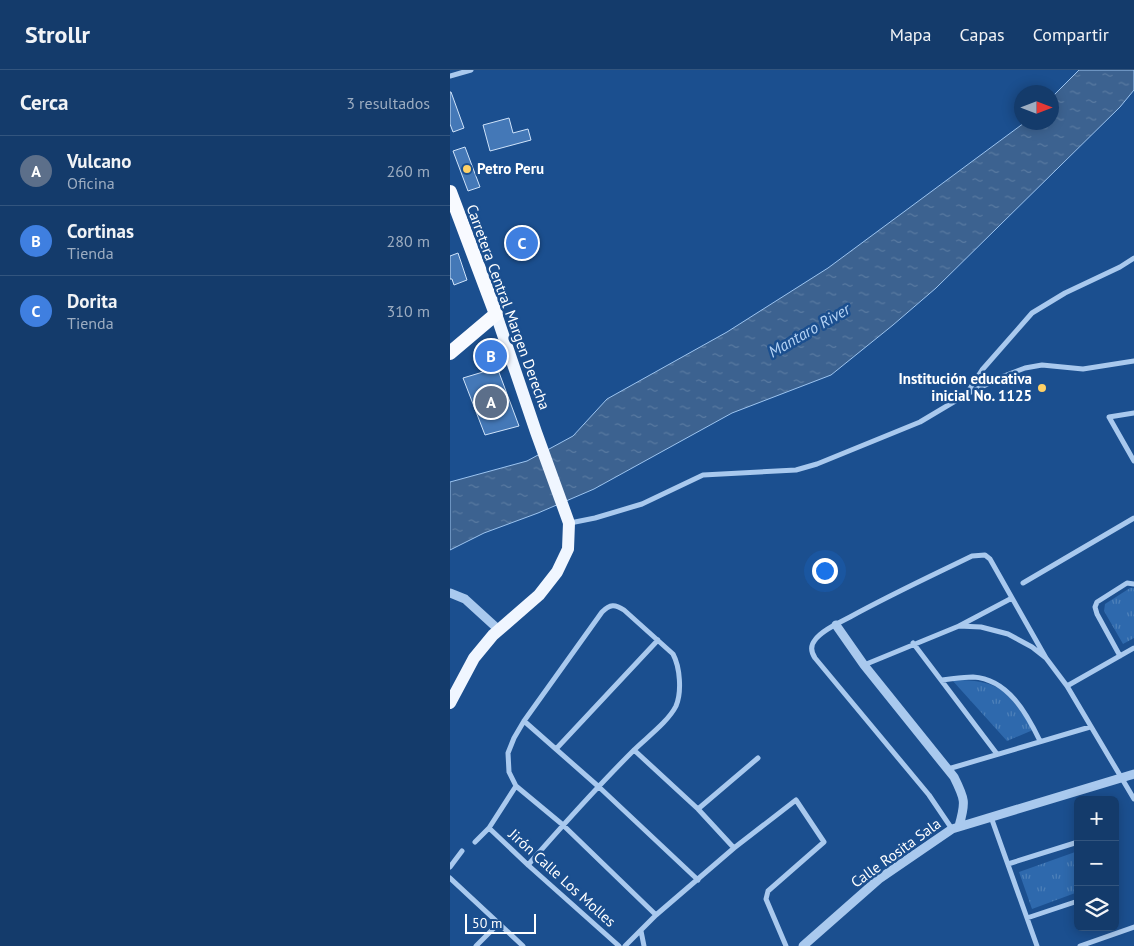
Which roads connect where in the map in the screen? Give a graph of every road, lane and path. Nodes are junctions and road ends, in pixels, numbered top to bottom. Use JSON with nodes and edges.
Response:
{"nodes":[{"id":1,"x":471,"y":70,"type":"edge"},
{"id":2,"x":451,"y":74,"type":"edge"},
{"id":3,"x":450,"y":192,"type":"edge"},
{"id":4,"x":1134,"y":258,"type":"edge"},
{"id":5,"x":496,"y":314,"type":"junction"},
{"id":6,"x":450,"y":353,"type":"edge"},
{"id":7,"x":1134,"y":361,"type":"edge"},
{"id":8,"x":967,"y":394,"type":"junction"},
{"id":9,"x":1134,"y":413,"type":"edge"},
{"id":10,"x":1134,"y":461,"type":"edge"},
{"id":11,"x":1134,"y":518,"type":"edge"},
{"id":12,"x":567,"y":519,"type":"junction"},
{"id":13,"x":1023,"y":584,"type":"dead end"},
{"id":14,"x":1134,"y":584,"type":"edge"},
{"id":15,"x":450,"y":593,"type":"edge"},
{"id":16,"x":1012,"y":598,"type":"junction"},
{"id":17,"x":836,"y":625,"type":"junction"},
{"id":18,"x":959,"y":626,"type":"junction"},
{"id":19,"x":499,"y":630,"type":"junction"},
{"id":20,"x":658,"y":640,"type":"junction"},
{"id":21,"x":913,"y":643,"type":"junction"},
{"id":22,"x":1134,"y":648,"type":"edge"},
{"id":23,"x":1120,"y":656,"type":"junction"},
{"id":24,"x":1046,"y":658,"type":"junction"},
{"id":25,"x":864,"y":664,"type":"junction"},
{"id":26,"x":942,"y":680,"type":"junction"},
{"id":27,"x":1067,"y":686,"type":"junction"},
{"id":28,"x":450,"y":703,"type":"edge"},
{"id":29,"x":524,"y":721,"type":"junction"},
{"id":30,"x":1090,"y":727,"type":"junction"},
{"id":31,"x":1040,"y":741,"type":"junction"},
{"id":32,"x":556,"y":749,"type":"junction"},
{"id":33,"x":634,"y":750,"type":"junction"},
{"id":34,"x":997,"y":754,"type":"junction"},
{"id":35,"x":758,"y":758,"type":"dead end"},
{"id":36,"x":948,"y":769,"type":"junction"},
{"id":37,"x":1134,"y":774,"type":"edge"},
{"id":38,"x":1121,"y":778,"type":"junction"},
{"id":39,"x":516,"y":786,"type":"junction"},
{"id":40,"x":599,"y":787,"type":"junction"},
{"id":41,"x":1134,"y":799,"type":"edge"},
{"id":42,"x":698,"y":809,"type":"junction"},
{"id":43,"x":991,"y":816,"type":"junction"},
{"id":44,"x":563,"y":825,"type":"junction"},
{"id":45,"x":956,"y":827,"type":"junction"},
{"id":46,"x":489,"y":828,"type":"junction"},
{"id":47,"x":474,"y":842,"type":"dead end"},
{"id":48,"x":1074,"y":843,"type":"edge"},
{"id":49,"x":734,"y":848,"type":"junction"},
{"id":50,"x":462,"y":851,"type":"dead end"},
{"id":51,"x":1008,"y":864,"type":"junction"},
{"id":52,"x":528,"y":865,"type":"junction"},
{"id":53,"x":450,"y":867,"type":"edge"},
{"id":54,"x":450,"y":878,"type":"edge"},
{"id":55,"x":698,"y":880,"type":"junction"},
{"id":56,"x":1074,"y":902,"type":"edge"},
{"id":57,"x":656,"y":914,"type":"junction"},
{"id":58,"x":1027,"y":918,"type":"junction"},
{"id":59,"x":498,"y":924,"type":"junction"},
{"id":60,"x":1134,"y":927,"type":"edge"},
{"id":61,"x":642,"y":931,"type":"junction"},
{"id":62,"x":476,"y":946,"type":"edge"},
{"id":63,"x":523,"y":946,"type":"edge"},
{"id":64,"x":619,"y":946,"type":"edge"},
{"id":65,"x":625,"y":946,"type":"edge"},
{"id":66,"x":644,"y":946,"type":"edge"},
{"id":67,"x":786,"y":946,"type":"edge"},
{"id":68,"x":803,"y":946,"type":"edge"},
{"id":69,"x":1037,"y":946,"type":"edge"},
{"id":70,"x":1080,"y":946,"type":"edge"}],
"edges":[{"from":1,"to":2,"type":"street"},
{"from":3,"to":5,"type":"highway","name":"Carretera Central Margen Derecha"},
{"from":4,"to":8,"type":"street"},
{"from":5,"to":6,"type":"highway"},
{"from":5,"to":12,"type":"main road","name":"Carretera Central Margen Derecha"},
{"from":7,"to":8,"type":"street"},
{"from":8,"to":12,"type":"street"},
{"from":9,"to":10,"type":"street"},
{"from":11,"to":13,"type":"street"},
{"from":12,"to":19,"type":"main road"},
{"from":14,"to":23,"type":"street"},
{"from":15,"to":19,"type":"street"},
{"from":16,"to":17,"type":"street"},
{"from":16,"to":18,"type":"street"},
{"from":16,"to":24,"type":"street"},
{"from":17,"to":25,"type":"street"},
{"from":17,"to":45,"type":"street"},
{"from":18,"to":21,"type":"street"},
{"from":18,"to":24,"type":"street"},
{"from":19,"to":28,"type":"main road"},
{"from":20,"to":29,"type":"street"},
{"from":20,"to":32,"type":"street"},
{"from":20,"to":33,"type":"street"},
{"from":21,"to":25,"type":"street"},
{"from":21,"to":26,"type":"street"},
{"from":22,"to":23,"type":"street"},
{"from":23,"to":27,"type":"street"},
{"from":24,"to":27,"type":"street"},
{"from":25,"to":36,"type":"street"},
{"from":26,"to":31,"type":"street"},
{"from":26,"to":34,"type":"street"},
{"from":27,"to":30,"type":"street"},
{"from":29,"to":32,"type":"street"},
{"from":29,"to":39,"type":"street"},
{"from":30,"to":31,"type":"street"},
{"from":30,"to":38,"type":"street"},
{"from":31,"to":34,"type":"street"},
{"from":32,"to":40,"type":"street"},
{"from":33,"to":40,"type":"street"},
{"from":33,"to":42,"type":"street"},
{"from":34,"to":36,"type":"street"},
{"from":35,"to":42,"type":"street"},
{"from":36,"to":45,"type":"street"},
{"from":37,"to":38,"type":"street","name":"Calle Rosita Sala"},
{"from":38,"to":41,"type":"street"},
{"from":38,"to":43,"type":"street","name":"Calle Rosita Sala"},
{"from":39,"to":44,"type":"street"},
{"from":39,"to":46,"type":"street"},
{"from":40,"to":44,"type":"street"},
{"from":40,"to":55,"type":"street"},
{"from":42,"to":49,"type":"street"},
{"from":43,"to":45,"type":"street","name":"Calle Rosita Sala"},
{"from":43,"to":51,"type":"street"},
{"from":44,"to":52,"type":"street"},
{"from":44,"to":57,"type":"street"},
{"from":45,"to":68,"type":"street","name":"Calle Rosita Sala"},
{"from":46,"to":47,"type":"street"},
{"from":46,"to":52,"type":"street","name":"Jirón Calle Los Molles"},
{"from":48,"to":51,"type":"street"},
{"from":49,"to":55,"type":"street"},
{"from":49,"to":67,"type":"street"},
{"from":50,"to":53,"type":"street"},
{"from":51,"to":58,"type":"street"},
{"from":52,"to":64,"type":"street","name":"Jirón Calle Los Molles"},
{"from":54,"to":59,"type":"street"},
{"from":55,"to":57,"type":"street"},
{"from":56,"to":58,"type":"street"},
{"from":57,"to":61,"type":"street"},
{"from":58,"to":69,"type":"street"},
{"from":59,"to":62,"type":"street"},
{"from":59,"to":63,"type":"street"},
{"from":60,"to":70,"type":"street"},
{"from":61,"to":65,"type":"street"},
{"from":61,"to":66,"type":"street"}]}
